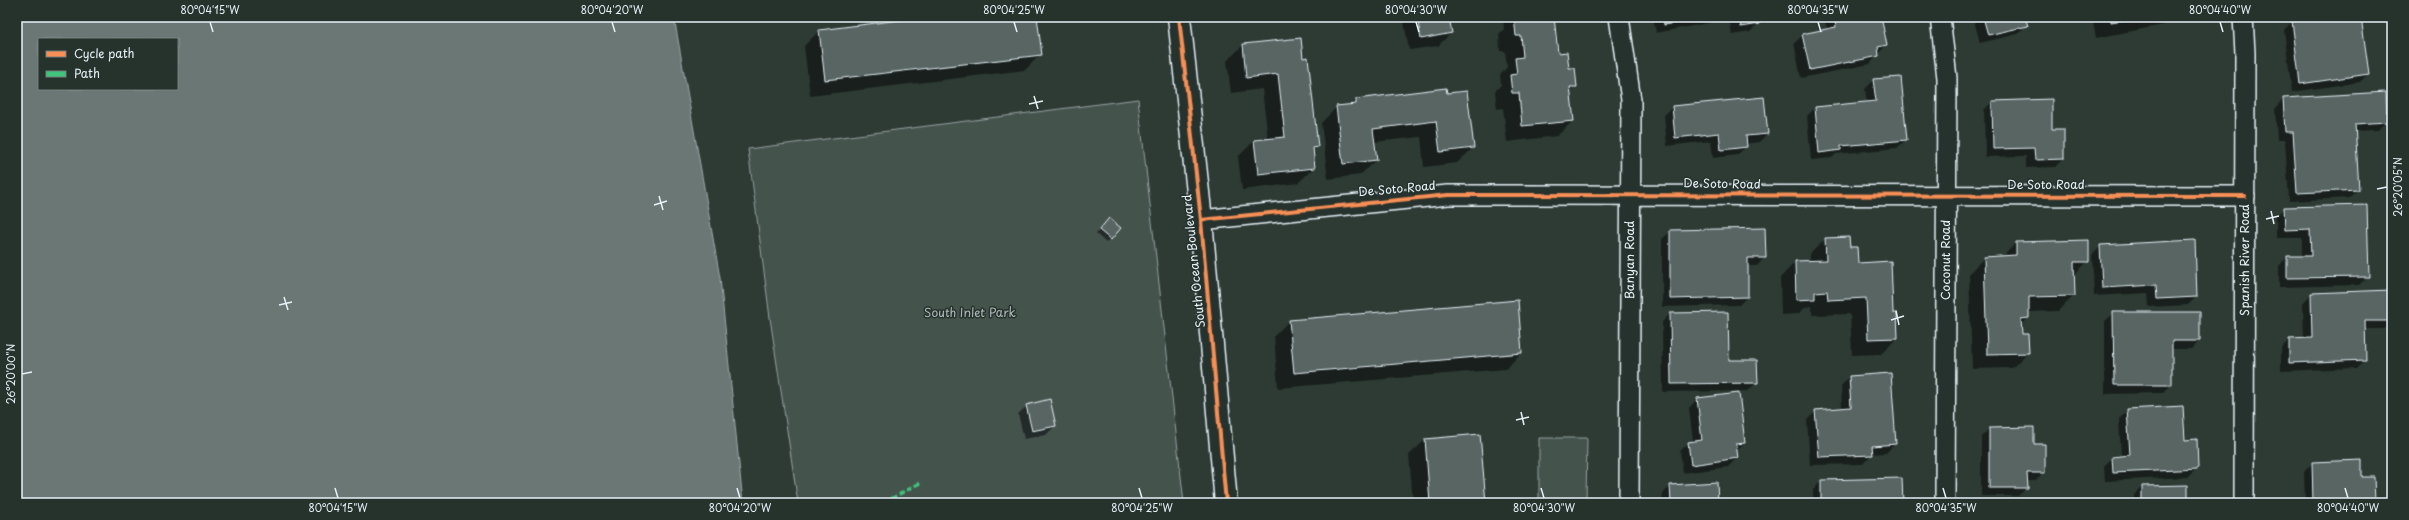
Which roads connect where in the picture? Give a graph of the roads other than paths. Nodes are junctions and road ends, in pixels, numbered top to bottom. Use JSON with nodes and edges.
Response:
{"nodes":[{"id":1,"x":1179,"y":17,"type":"edge"},
{"id":2,"x":1619,"y":17,"type":"edge"},
{"id":3,"x":1940,"y":17,"type":"edge"},
{"id":4,"x":2243,"y":17,"type":"edge"},
{"id":5,"x":1630,"y":194,"type":"junction"},
{"id":6,"x":1946,"y":195,"type":"junction"},
{"id":7,"x":2245,"y":196,"type":"junction"},
{"id":8,"x":1201,"y":220,"type":"junction"},
{"id":9,"x":1226,"y":503,"type":"edge"},
{"id":10,"x":1629,"y":503,"type":"edge"},
{"id":11,"x":1945,"y":503,"type":"edge"},
{"id":12,"x":2244,"y":503,"type":"edge"}],
"edges":[{"from":1,"to":8,"type":"main road","name":"South Ocean Boulevard"},
{"from":2,"to":5,"type":"street","name":"Banyan Road"},
{"from":3,"to":6,"type":"street","name":"Coconut Road"},
{"from":4,"to":7,"type":"street","name":"Spanish River Road"},
{"from":5,"to":6,"type":"street","name":"De Soto Road"},
{"from":5,"to":8,"type":"street","name":"De Soto Road"},
{"from":5,"to":10,"type":"street","name":"Banyan Road"},
{"from":6,"to":7,"type":"street","name":"De Soto Road"},
{"from":6,"to":11,"type":"street","name":"Coconut Road"},
{"from":7,"to":12,"type":"street","name":"Spanish River Road"},
{"from":8,"to":9,"type":"main road","name":"South Ocean Boulevard"}]}
